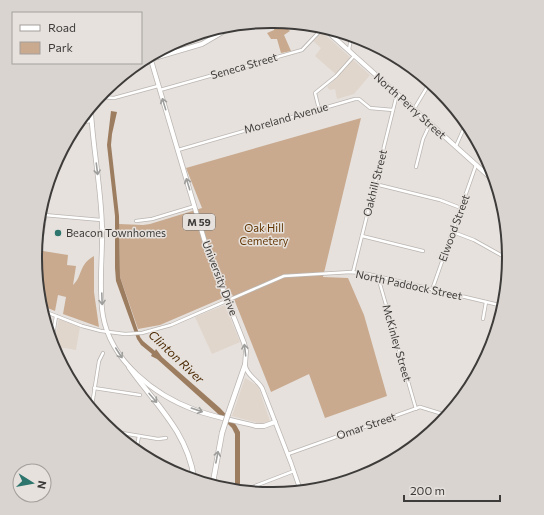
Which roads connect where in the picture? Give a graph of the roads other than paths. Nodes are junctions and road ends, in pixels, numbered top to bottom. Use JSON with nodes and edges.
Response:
{"nodes":[{"id":1,"x":319,"y":32,"type":"edge"},
{"id":2,"x":220,"y":34,"type":"edge"},
{"id":3,"x":333,"y":36,"type":"edge"},
{"id":4,"x":350,"y":41,"type":"edge"},
{"id":5,"x":348,"y":51,"type":"junction"},
{"id":6,"x":163,"y":56,"type":"edge"},
{"id":7,"x":354,"y":56,"type":"junction"},
{"id":8,"x":152,"y":62,"type":"edge"},
{"id":9,"x":159,"y":88,"type":"junction"},
{"id":10,"x":426,"y":88,"type":"edge"},
{"id":11,"x":397,"y":94,"type":"junction"},
{"id":12,"x":107,"y":98,"type":"edge"},
{"id":13,"x":318,"y":109,"type":"junction"},
{"id":14,"x":414,"y":109,"type":"junction"},
{"id":15,"x":393,"y":110,"type":"junction"},
{"id":16,"x":91,"y":117,"type":"edge"},
{"id":17,"x":87,"y":122,"type":"edge"},
{"id":18,"x":91,"y":122,"type":"junction"},
{"id":19,"x":430,"y":124,"type":"junction"},
{"id":20,"x":463,"y":130,"type":"edge"},
{"id":21,"x":456,"y":146,"type":"junction"},
{"id":22,"x":178,"y":150,"type":"junction"},
{"id":23,"x":476,"y":165,"type":"junction"},
{"id":24,"x":416,"y":167,"type":"dead end"},
{"id":25,"x":485,"y":173,"type":"edge"},
{"id":26,"x":375,"y":184,"type":"junction"},
{"id":27,"x":195,"y":206,"type":"junction"},
{"id":28,"x":461,"y":208,"type":"junction"},
{"id":29,"x":47,"y":215,"type":"edge"},
{"id":30,"x":102,"y":220,"type":"junction"},
{"id":31,"x":136,"y":221,"type":"dead end"},
{"id":32,"x":453,"y":232,"type":"junction"},
{"id":33,"x":362,"y":236,"type":"junction"},
{"id":34,"x":423,"y":251,"type":"dead end"},
{"id":35,"x":502,"y":256,"type":"edge"},
{"id":36,"x":354,"y":272,"type":"junction"},
{"id":37,"x":378,"y":277,"type":"junction"},
{"id":38,"x":432,"y":290,"type":"junction"},
{"id":39,"x":227,"y":300,"type":"junction"},
{"id":40,"x":486,"y":302,"type":"junction"},
{"id":41,"x":497,"y":304,"type":"edge"},
{"id":42,"x":49,"y":313,"type":"edge"},
{"id":43,"x":56,"y":316,"type":"junction"},
{"id":44,"x":483,"y":319,"type":"dead end"},
{"id":45,"x":54,"y":328,"type":"edge"},
{"id":46,"x":108,"y":333,"type":"junction"},
{"id":47,"x":103,"y":353,"type":"dead end"},
{"id":48,"x":245,"y":365,"type":"junction"},
{"id":49,"x":129,"y":368,"type":"junction"},
{"id":50,"x":94,"y":388,"type":"junction"},
{"id":51,"x":140,"y":395,"type":"dead end"},
{"id":52,"x":93,"y":400,"type":"edge"},
{"id":53,"x":416,"y":409,"type":"junction"},
{"id":54,"x":441,"y":413,"type":"edge"},
{"id":55,"x":275,"y":422,"type":"junction"},
{"id":56,"x":125,"y":434,"type":"edge"},
{"id":57,"x":139,"y":436,"type":"junction"},
{"id":58,"x":166,"y":438,"type":"dead end"},
{"id":59,"x":137,"y":444,"type":"edge"},
{"id":60,"x":288,"y":454,"type":"junction"},
{"id":61,"x":294,"y":471,"type":"junction"},
{"id":62,"x":193,"y":473,"type":"edge"},
{"id":63,"x":213,"y":479,"type":"edge"},
{"id":64,"x":299,"y":485,"type":"edge"},
{"id":65,"x":254,"y":487,"type":"edge"}],
"edges":[{"from":1,"to":9,"type":"street","name":"Seneca Street"},
{"from":2,"to":6,"type":"main road"},
{"from":3,"to":5,"type":"main road","name":"North Perry Street"},
{"from":4,"to":5,"type":"street"},
{"from":5,"to":7,"type":"main road","name":"North Perry Street"},
{"from":7,"to":11,"type":"main road","name":"North Perry Street"},
{"from":7,"to":13,"type":"street"},
{"from":8,"to":9,"type":"main road","name":"University Drive","number":"M 59"},
{"from":9,"to":12,"type":"street","name":"Seneca Street"},
{"from":22,"to":9,"type":"main road","name":"University Drive","number":"M 59","one_way":true},
{"from":10,"to":14,"type":"street"},
{"from":11,"to":14,"type":"main road","name":"North Perry Street"},
{"from":11,"to":15,"type":"street","name":"Oakhill Street"},
{"from":13,"to":15,"type":"street","name":"Moreland Avenue"},
{"from":13,"to":22,"type":"street","name":"Moreland Avenue"},
{"from":14,"to":19,"type":"main road","name":"North Perry Street"},
{"from":15,"to":26,"type":"street","name":"Oakhill Street"},
{"from":16,"to":18,"type":"main road"},
{"from":17,"to":18,"type":"street"},
{"from":18,"to":30,"type":"main road","one_way":true},
{"from":19,"to":21,"type":"main road","name":"North Perry Street"},
{"from":19,"to":24,"type":"street"},
{"from":20,"to":21,"type":"street"},
{"from":21,"to":23,"type":"main road","name":"North Perry Street"},
{"from":27,"to":22,"type":"main road","name":"University Drive","number":"M 59","one_way":true},
{"from":23,"to":25,"type":"main road","name":"North Perry Street"},
{"from":23,"to":28,"type":"street","name":"Elwood Street"},
{"from":26,"to":28,"type":"street"},
{"from":26,"to":33,"type":"street","name":"Oakhill Street"},
{"from":27,"to":31,"type":"street"},
{"from":27,"to":39,"type":"main road","name":"University Drive","number":"M 59"},
{"from":28,"to":32,"type":"street","name":"Elwood Street"},
{"from":29,"to":30,"type":"street"},
{"from":30,"to":46,"type":"main road","one_way":true},
{"from":32,"to":35,"type":"street"},
{"from":32,"to":38,"type":"street","name":"Elwood Street"},
{"from":33,"to":34,"type":"street"},
{"from":33,"to":36,"type":"street","name":"Oakhill Street"},
{"from":36,"to":37,"type":"street","name":"North Paddock Street"},
{"from":36,"to":39,"type":"street","name":"North Paddock Street"},
{"from":37,"to":38,"type":"street","name":"North Paddock Street"},
{"from":37,"to":53,"type":"street","name":"McKinley Street"},
{"from":38,"to":40,"type":"street","name":"North Paddock Street"},
{"from":39,"to":46,"type":"street","name":"North Paddock Street"},
{"from":48,"to":39,"type":"main road","name":"University Drive","number":"M 59","one_way":true},
{"from":40,"to":41,"type":"street","name":"North Paddock Street"},
{"from":40,"to":44,"type":"street"},
{"from":42,"to":43,"type":"street","name":"North Paddock Street"},
{"from":43,"to":45,"type":"street"},
{"from":43,"to":46,"type":"street","name":"North Paddock Street"},
{"from":46,"to":49,"type":"main road","one_way":true},
{"from":47,"to":50,"type":"street"},
{"from":48,"to":55,"type":"main road"},
{"from":63,"to":48,"type":"highway","number":"M 59","one_way":true,"bridge":true},
{"from":49,"to":55,"type":"main road","one_way":true},
{"from":49,"to":62,"type":"highway","one_way":true},
{"from":50,"to":51,"type":"street"},
{"from":50,"to":52,"type":"street"},
{"from":53,"to":54,"type":"street","name":"Omar Street"},
{"from":53,"to":60,"type":"street","name":"Omar Street"},
{"from":55,"to":60,"type":"main road"},
{"from":56,"to":57,"type":"street"},
{"from":57,"to":58,"type":"street"},
{"from":57,"to":59,"type":"street"},
{"from":60,"to":61,"type":"main road"},
{"from":61,"to":64,"type":"main road"},
{"from":61,"to":65,"type":"street"}]}
